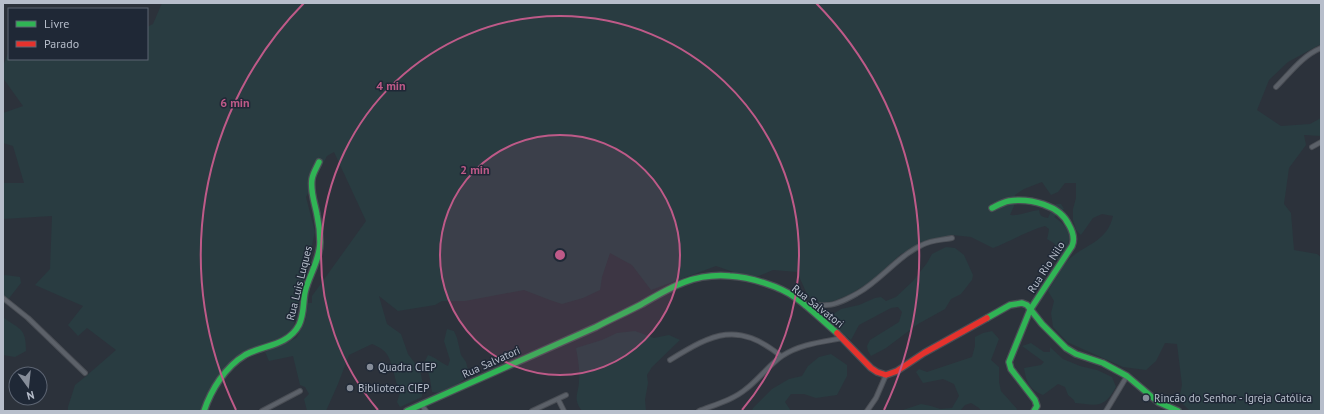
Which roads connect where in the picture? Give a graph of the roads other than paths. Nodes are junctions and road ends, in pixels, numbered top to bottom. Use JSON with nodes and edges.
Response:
{"nodes":[{"id":1,"x":1321,"y":48,"type":"edge"},
{"id":2,"x":1276,"y":87,"type":"dead end"},
{"id":3,"x":1321,"y":142,"type":"edge"},
{"id":4,"x":1312,"y":147,"type":"dead end"},
{"id":5,"x":319,"y":162,"type":"dead end"},
{"id":6,"x":992,"y":208,"type":"dead end"},
{"id":7,"x":952,"y":238,"type":"dead end"},
{"id":8,"x":3,"y":298,"type":"edge"},
{"id":9,"x":806,"y":306,"type":"junction"},
{"id":10,"x":1030,"y":310,"type":"junction"},
{"id":11,"x":843,"y":338,"type":"junction"},
{"id":12,"x":781,"y":356,"type":"junction"},
{"id":13,"x":670,"y":360,"type":"dead end"},
{"id":14,"x":85,"y":372,"type":"dead end"},
{"id":15,"x":886,"y":375,"type":"junction"},
{"id":16,"x":1127,"y":376,"type":"junction"},
{"id":17,"x":300,"y":391,"type":"dead end"},
{"id":18,"x":566,"y":395,"type":"dead end"},
{"id":19,"x":558,"y":399,"type":"junction"},
{"id":20,"x":421,"y":404,"type":"junction"},
{"id":21,"x":274,"y":405,"type":"junction"},
{"id":22,"x":204,"y":411,"type":"edge"},
{"id":23,"x":262,"y":411,"type":"edge"},
{"id":24,"x":276,"y":411,"type":"edge"},
{"id":25,"x":407,"y":411,"type":"edge"},
{"id":26,"x":426,"y":411,"type":"edge"},
{"id":27,"x":532,"y":411,"type":"edge"},
{"id":28,"x":564,"y":411,"type":"edge"},
{"id":29,"x":699,"y":411,"type":"edge"},
{"id":30,"x":867,"y":411,"type":"edge"},
{"id":31,"x":1034,"y":411,"type":"edge"},
{"id":32,"x":1106,"y":411,"type":"edge"},
{"id":33,"x":1178,"y":411,"type":"edge"}],
"edges":[{"from":1,"to":2,"type":"street"},
{"from":3,"to":4,"type":"street"},
{"from":5,"to":22,"type":"street","name":"Rua Luis Luques"},
{"from":6,"to":10,"type":"street","name":"Rua Rio Nilo"},
{"from":7,"to":9,"type":"street"},
{"from":8,"to":14,"type":"street"},
{"from":9,"to":11,"type":"street","name":"Rua Salvatori"},
{"from":9,"to":20,"type":"street","name":"Rua Salvatori"},
{"from":10,"to":15,"type":"street"},
{"from":10,"to":16,"type":"street"},
{"from":10,"to":31,"type":"street","name":"Rua Rio Nilo"},
{"from":11,"to":12,"type":"street"},
{"from":11,"to":15,"type":"street","name":"Rua Salvatori"},
{"from":12,"to":13,"type":"street"},
{"from":12,"to":29,"type":"street"},
{"from":15,"to":30,"type":"street"},
{"from":16,"to":32,"type":"street"},
{"from":16,"to":33,"type":"street"},
{"from":17,"to":21,"type":"street"},
{"from":18,"to":19,"type":"street"},
{"from":19,"to":27,"type":"street"},
{"from":19,"to":28,"type":"street"},
{"from":20,"to":25,"type":"street","name":"Rua Salvatori"},
{"from":20,"to":26,"type":"street"},
{"from":21,"to":23,"type":"street"},
{"from":21,"to":24,"type":"street"}]}
